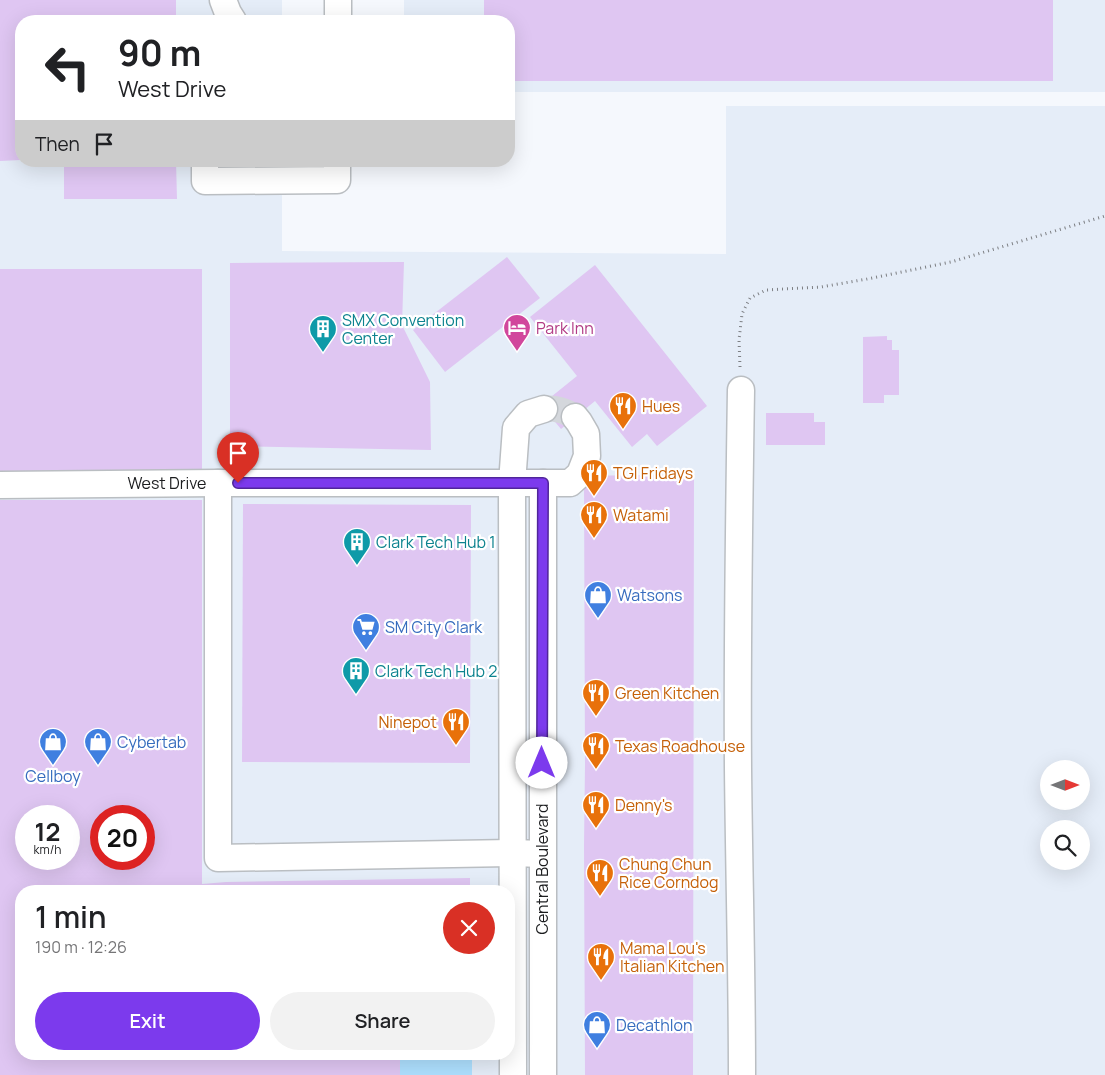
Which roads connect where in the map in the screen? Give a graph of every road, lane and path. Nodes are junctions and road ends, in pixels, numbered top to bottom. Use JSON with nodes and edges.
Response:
{"nodes":[{"id":1,"x":223,"y":0,"type":"edge"},
{"id":2,"x":338,"y":0,"type":"edge"},
{"id":3,"x":229,"y":15,"type":"edge"},
{"id":4,"x":338,"y":15,"type":"edge"},
{"id":5,"x":205,"y":167,"type":"edge"},
{"id":6,"x":249,"y":171,"type":"edge"},
{"id":7,"x":337,"y":171,"type":"edge"},
{"id":8,"x":1105,"y":216,"type":"edge"},
{"id":9,"x":741,"y":390,"type":"joint"},
{"id":10,"x":544,"y":409,"type":"tunnel mouth"},
{"id":11,"x":575,"y":417,"type":"tunnel mouth"},
{"id":12,"x":218,"y":483,"type":"junction"},
{"id":13,"x":512,"y":483,"type":"junction"},
{"id":14,"x":543,"y":483,"type":"junction"},
{"id":15,"x":0,"y":484,"type":"edge"},
{"id":16,"x":513,"y":853,"type":"junction"},
{"id":17,"x":542,"y":854,"type":"junction"},
{"id":18,"x":513,"y":885,"type":"edge"},
{"id":19,"x":512,"y":1060,"type":"edge"},
{"id":20,"x":512,"y":1075,"type":"edge"},
{"id":21,"x":542,"y":1075,"type":"edge"},
{"id":22,"x":742,"y":1075,"type":"edge"}],
"edges":[{"from":1,"to":3,"type":"street"},
{"from":2,"to":4,"type":"street"},
{"from":5,"to":6,"type":"street"},
{"from":6,"to":7,"type":"street"},
{"from":8,"to":9,"type":"path"},
{"from":9,"to":22,"type":"street"},
{"from":10,"to":13,"type":"street","name":"Central Boulevard"},
{"from":11,"to":14,"type":"street","name":"West Drive"},
{"from":12,"to":13,"type":"street","name":"West Drive"},
{"from":12,"to":15,"type":"street","name":"West Drive"},
{"from":12,"to":16,"type":"street"},
{"from":13,"to":14,"type":"street","name":"West Drive"},
{"from":13,"to":16,"type":"street","name":"Central Boulevard"},
{"from":14,"to":17,"type":"street","name":"Central Boulevard"},
{"from":16,"to":17,"type":"street"},
{"from":16,"to":18,"type":"street","name":"Central Boulevard"},
{"from":17,"to":21,"type":"street","name":"Central Boulevard"},
{"from":19,"to":20,"type":"street","name":"Central Boulevard"}]}
